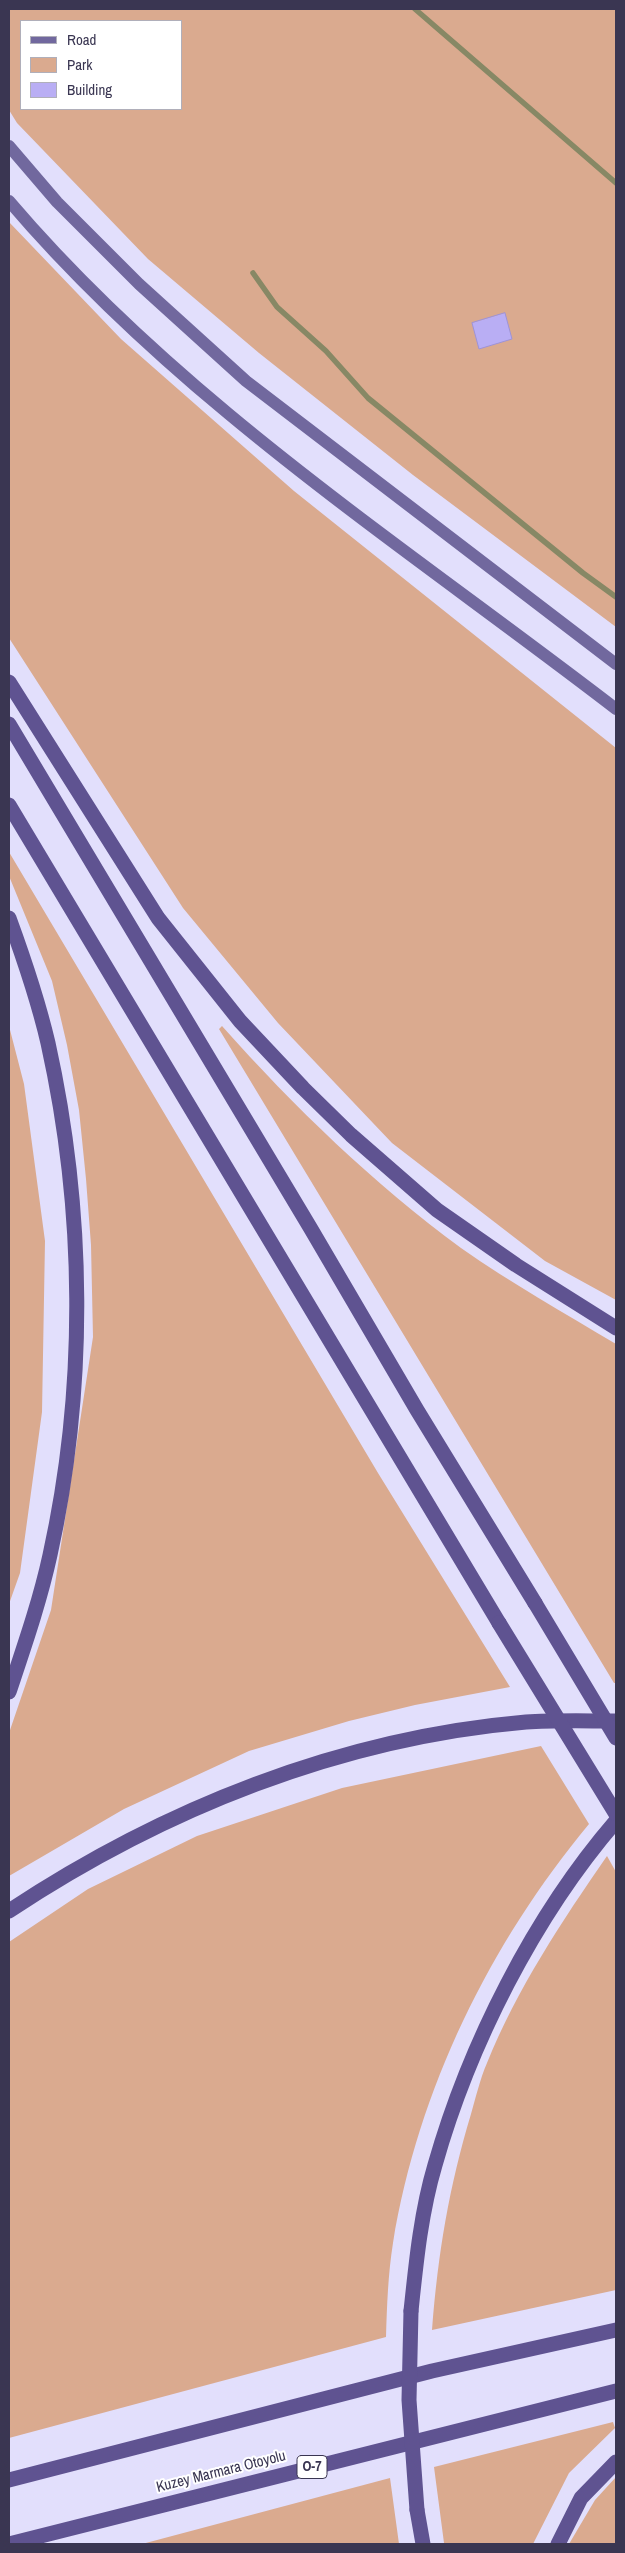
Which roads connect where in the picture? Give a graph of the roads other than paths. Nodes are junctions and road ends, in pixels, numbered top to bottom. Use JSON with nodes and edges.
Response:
{"nodes":[{"id":1,"x":9,"y":146,"type":"edge"},
{"id":2,"x":9,"y":201,"type":"edge"},
{"id":3,"x":616,"y":664,"type":"edge"},
{"id":4,"x":9,"y":682,"type":"edge"},
{"id":5,"x":616,"y":708,"type":"edge"},
{"id":6,"x":9,"y":724,"type":"edge"},
{"id":7,"x":9,"y":804,"type":"edge"},
{"id":8,"x":9,"y":918,"type":"edge"},
{"id":9,"x":616,"y":1328,"type":"edge"},
{"id":10,"x":9,"y":1692,"type":"edge"},
{"id":11,"x":616,"y":1721,"type":"edge"},
{"id":12,"x":616,"y":1738,"type":"edge"},
{"id":13,"x":616,"y":1814,"type":"edge"},
{"id":14,"x":616,"y":1821,"type":"edge"},
{"id":15,"x":9,"y":1911,"type":"edge"},
{"id":16,"x":616,"y":2330,"type":"edge"},
{"id":17,"x":616,"y":2391,"type":"edge"},
{"id":18,"x":616,"y":2462,"type":"edge"},
{"id":19,"x":9,"y":2480,"type":"edge"},
{"id":20,"x":9,"y":2544,"type":"edge"},
{"id":21,"x":423,"y":2544,"type":"edge"},
{"id":22,"x":558,"y":2544,"type":"edge"}],
"edges":[{"from":1,"to":3,"type":"main road"},
{"from":2,"to":5,"type":"main road"},
{"from":4,"to":9,"type":"highway"},
{"from":6,"to":12,"type":"highway","bridge":true},
{"from":7,"to":13,"type":"highway","bridge":true},
{"from":8,"to":10,"type":"highway"},
{"from":11,"to":15,"type":"highway"},
{"from":14,"to":21,"type":"highway","bridge":true},
{"from":16,"to":19,"type":"highway"},
{"from":17,"to":20,"type":"highway","name":"Kuzey Marmara Otoyolu","number":"O-7"},
{"from":18,"to":22,"type":"highway"}]}
